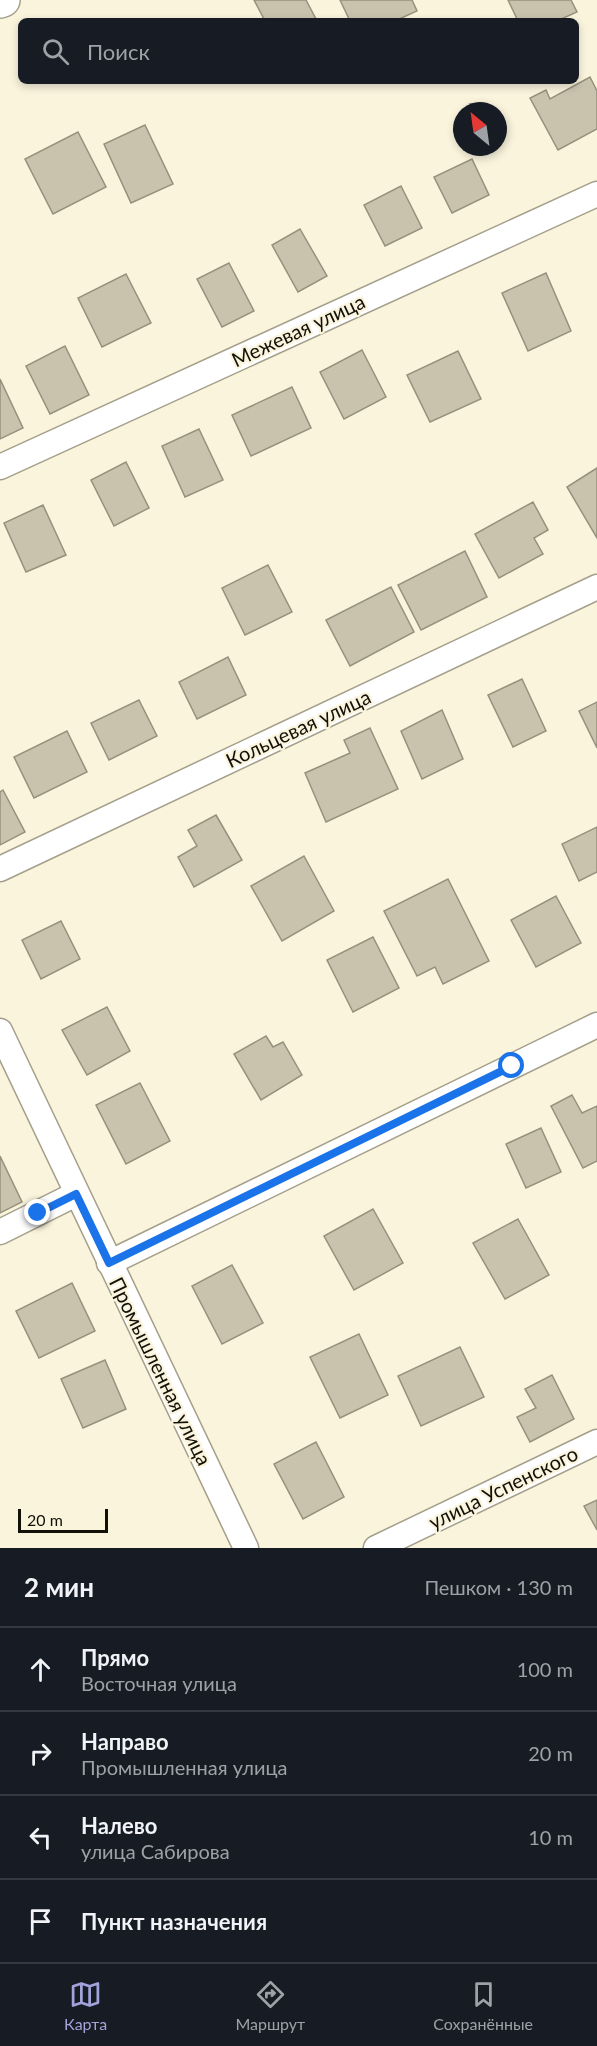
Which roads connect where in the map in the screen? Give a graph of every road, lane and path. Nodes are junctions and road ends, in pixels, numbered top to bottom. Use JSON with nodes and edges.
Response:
{"nodes":[{"id":1,"x":597,"y":194,"type":"edge"},
{"id":2,"x":0,"y":467,"type":"edge"},
{"id":3,"x":597,"y":587,"type":"edge"},
{"id":4,"x":0,"y":868,"type":"edge"},
{"id":5,"x":597,"y":1025,"type":"edge"},
{"id":6,"x":0,"y":1031,"type":"edge"},
{"id":7,"x":76,"y":1194,"type":"junction"},
{"id":8,"x":0,"y":1232,"type":"edge"},
{"id":9,"x":109,"y":1263,"type":"junction"},
{"id":10,"x":597,"y":1442,"type":"edge"},
{"id":11,"x":246,"y":1548,"type":"edge"},
{"id":12,"x":376,"y":1548,"type":"edge"}],
"edges":[{"from":1,"to":2,"type":"street","name":"Межевая улица"},
{"from":3,"to":4,"type":"street","name":"Кольцевая улица"},
{"from":5,"to":9,"type":"street"},
{"from":6,"to":7,"type":"street","name":"Промышленная улица"},
{"from":7,"to":8,"type":"street"},
{"from":7,"to":9,"type":"street","name":"Промышленная улица"},
{"from":9,"to":11,"type":"street","name":"Промышленная улица"},
{"from":10,"to":12,"type":"street","name":"улица Успенского"}]}
